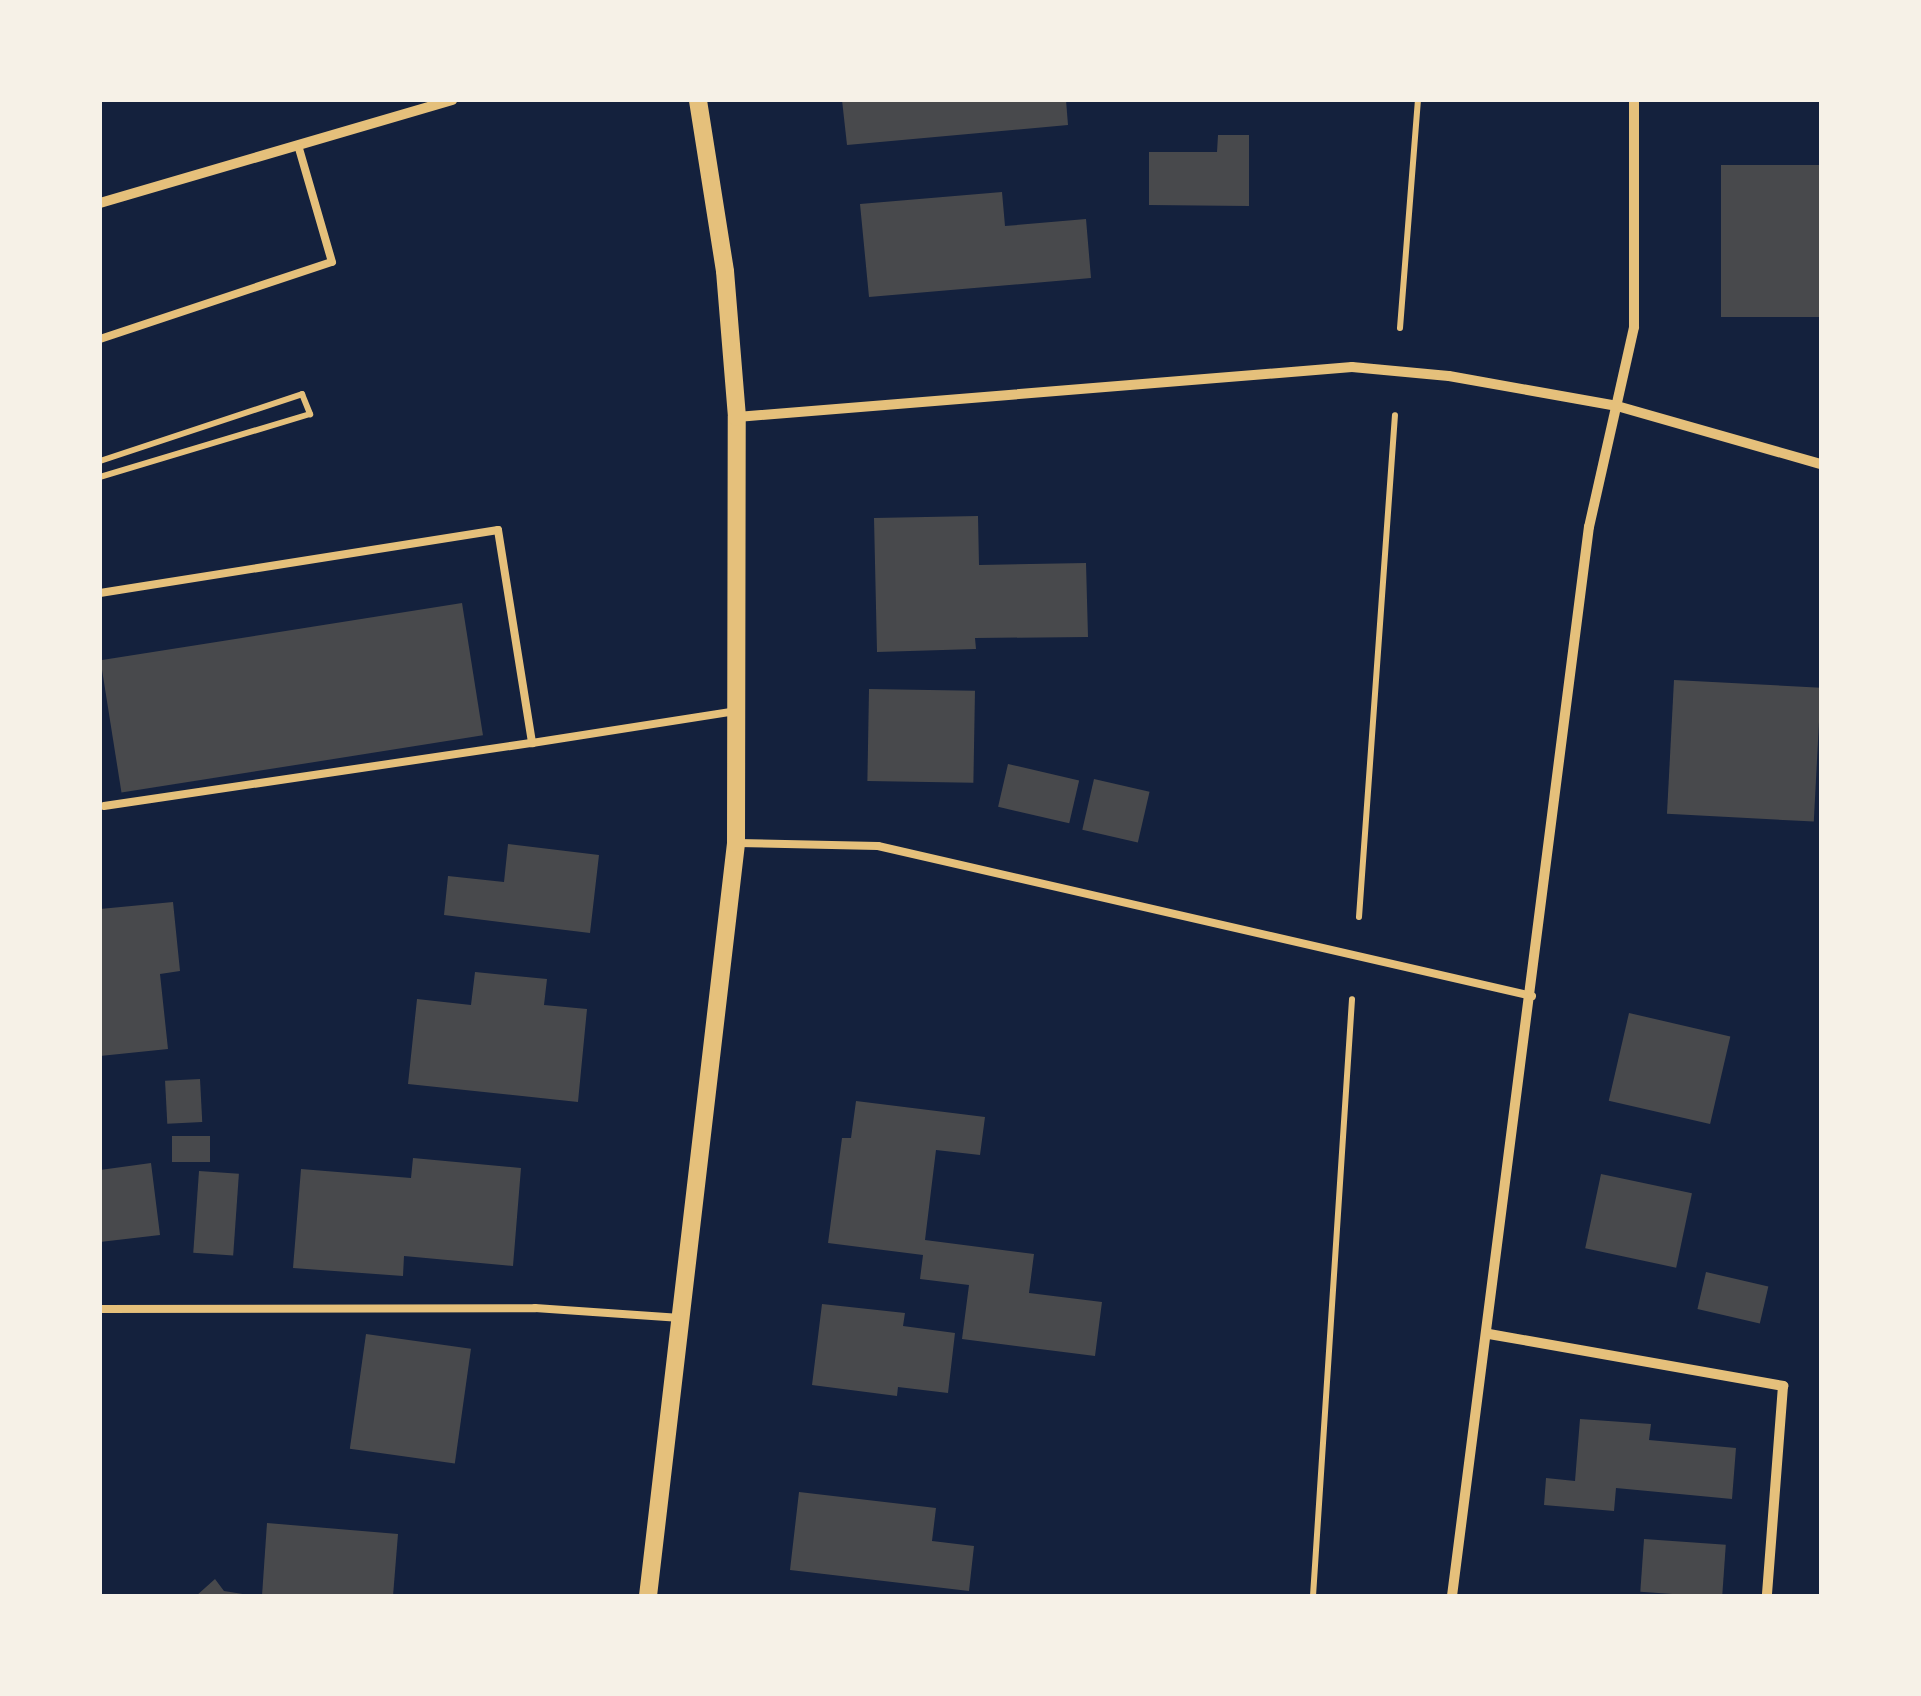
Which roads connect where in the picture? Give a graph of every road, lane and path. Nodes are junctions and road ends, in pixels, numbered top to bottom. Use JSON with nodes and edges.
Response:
{"nodes":[{"id":1,"x":452,"y":100,"type":"edge"},
{"id":2,"x":698,"y":100,"type":"edge"},
{"id":3,"x":1418,"y":100,"type":"edge"},
{"id":4,"x":1634,"y":100,"type":"edge"},
{"id":5,"x":298,"y":145,"type":"junction"},
{"id":6,"x":100,"y":203,"type":"edge"},
{"id":7,"x":1406,"y":240,"type":"dead end"},
{"id":8,"x":100,"y":339,"type":"edge"},
{"id":9,"x":1617,"y":406,"type":"junction"},
{"id":10,"x":737,"y":417,"type":"junction"},
{"id":11,"x":100,"y":461,"type":"edge"},
{"id":12,"x":1821,"y":464,"type":"edge"},
{"id":13,"x":100,"y":476,"type":"edge"},
{"id":14,"x":1390,"y":494,"type":"dead end"},
{"id":15,"x":100,"y":593,"type":"edge"},
{"id":16,"x":740,"y":710,"type":"junction"},
{"id":17,"x":532,"y":743,"type":"junction"},
{"id":18,"x":104,"y":806,"type":"dead end"},
{"id":19,"x":736,"y":844,"type":"junction"},
{"id":20,"x":1361,"y":891,"type":"dead end"},
{"id":21,"x":1532,"y":996,"type":"junction"},
{"id":22,"x":1350,"y":1025,"type":"dead end"},
{"id":23,"x":100,"y":1309,"type":"edge"},
{"id":24,"x":681,"y":1318,"type":"junction"},
{"id":25,"x":1489,"y":1334,"type":"junction"},
{"id":26,"x":648,"y":1596,"type":"edge"},
{"id":27,"x":1313,"y":1596,"type":"edge"},
{"id":28,"x":1452,"y":1596,"type":"edge"},
{"id":29,"x":1768,"y":1596,"type":"edge"}],
"edges":[{"from":1,"to":5,"type":"street"},
{"from":2,"to":10,"type":"street"},
{"from":3,"to":7,"type":"path"},
{"from":4,"to":9,"type":"street"},
{"from":5,"to":6,"type":"street"},
{"from":5,"to":8,"type":"lane"},
{"from":9,"to":10,"type":"street"},
{"from":9,"to":12,"type":"street"},
{"from":9,"to":21,"type":"street"},
{"from":10,"to":16,"type":"street"},
{"from":11,"to":13,"type":"path"},
{"from":14,"to":20,"type":"path"},
{"from":15,"to":17,"type":"lane"},
{"from":16,"to":17,"type":"lane"},
{"from":16,"to":19,"type":"street"},
{"from":17,"to":18,"type":"lane"},
{"from":19,"to":21,"type":"lane"},
{"from":19,"to":24,"type":"street"},
{"from":21,"to":25,"type":"street"},
{"from":22,"to":27,"type":"path"},
{"from":23,"to":24,"type":"lane"},
{"from":24,"to":26,"type":"street"},
{"from":25,"to":28,"type":"street"},
{"from":25,"to":29,"type":"street"}]}
